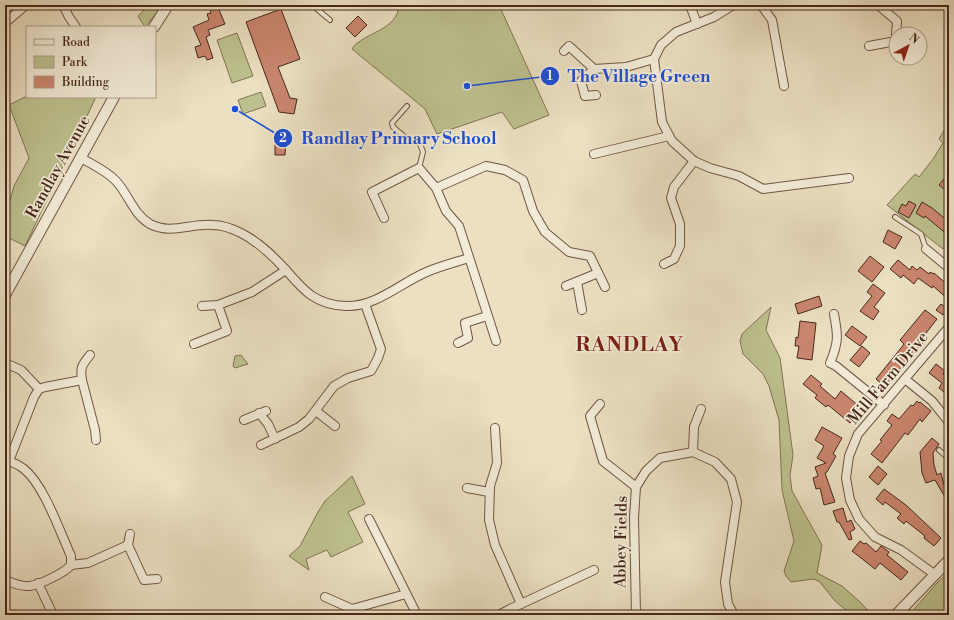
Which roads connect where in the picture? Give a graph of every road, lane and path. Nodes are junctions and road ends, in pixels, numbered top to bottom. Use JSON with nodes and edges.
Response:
{"nodes":[{"id":1,"x":26,"y":5,"type":"edge"},
{"id":2,"x":63,"y":5,"type":"edge"},
{"id":3,"x":168,"y":5,"type":"edge"},
{"id":4,"x":312,"y":5,"type":"edge"},
{"id":5,"x":690,"y":5,"type":"edge"},
{"id":6,"x":733,"y":5,"type":"edge"},
{"id":7,"x":761,"y":5,"type":"edge"},
{"id":8,"x":878,"y":5,"type":"edge"},
{"id":9,"x":318,"y":7,"type":"edge"},
{"id":10,"x":330,"y":20,"type":"dead end"},
{"id":11,"x":5,"y":23,"type":"edge"},
{"id":12,"x":697,"y":24,"type":"junction"},
{"id":13,"x":75,"y":26,"type":"edge"},
{"id":14,"x":155,"y":26,"type":"edge"},
{"id":15,"x":897,"y":26,"type":"edge"},
{"id":16,"x":888,"y":42,"type":"edge"},
{"id":17,"x":869,"y":46,"type":"dead end"},
{"id":18,"x":564,"y":51,"type":"dead end"},
{"id":19,"x":654,"y":59,"type":"junction"},
{"id":20,"x":594,"y":68,"type":"junction"},
{"id":21,"x":784,"y":86,"type":"dead end"},
{"id":22,"x":596,"y":95,"type":"dead end"},
{"id":23,"x":113,"y":98,"type":"edge"},
{"id":24,"x":407,"y":106,"type":"dead end"},
{"id":25,"x":669,"y":136,"type":"junction"},
{"id":26,"x":594,"y":154,"type":"dead end"},
{"id":27,"x":81,"y":158,"type":"junction"},
{"id":28,"x":694,"y":161,"type":"junction"},
{"id":29,"x":419,"y":168,"type":"junction"},
{"id":30,"x":849,"y":178,"type":"dead end"},
{"id":31,"x":436,"y":188,"type":"junction"},
{"id":32,"x":895,"y":217,"type":"dead end"},
{"id":33,"x":384,"y":218,"type":"dead end"},
{"id":34,"x":926,"y":249,"type":"joint"},
{"id":35,"x":469,"y":258,"type":"junction"},
{"id":36,"x":664,"y":264,"type":"dead end"},
{"id":37,"x":949,"y":268,"type":"edge"},
{"id":38,"x":286,"y":270,"type":"junction"},
{"id":39,"x":598,"y":273,"type":"junction"},
{"id":40,"x":577,"y":282,"type":"junction"},
{"id":41,"x":566,"y":286,"type":"dead end"},
{"id":42,"x":605,"y":287,"type":"dead end"},
{"id":43,"x":5,"y":295,"type":"edge"},
{"id":44,"x":365,"y":304,"type":"junction"},
{"id":45,"x":218,"y":305,"type":"junction"},
{"id":46,"x":202,"y":306,"type":"dead end"},
{"id":47,"x":582,"y":310,"type":"dead end"},
{"id":48,"x":834,"y":314,"type":"dead end"},
{"id":49,"x":487,"y":316,"type":"junction"},
{"id":50,"x":949,"y":327,"type":"edge"},
{"id":51,"x":496,"y":341,"type":"dead end"},
{"id":52,"x":458,"y":343,"type":"dead end"},
{"id":53,"x":194,"y":344,"type":"dead end"},
{"id":54,"x":90,"y":356,"type":"dead end"},
{"id":55,"x":5,"y":363,"type":"edge"},
{"id":56,"x":82,"y":380,"type":"junction"},
{"id":57,"x":905,"y":380,"type":"junction"},
{"id":58,"x":39,"y":389,"type":"junction"},
{"id":59,"x":600,"y":404,"type":"dead end"},
{"id":60,"x":884,"y":405,"type":"junction"},
{"id":61,"x":701,"y":409,"type":"dead end"},
{"id":62,"x":316,"y":410,"type":"junction"},
{"id":63,"x":244,"y":420,"type":"dead end"},
{"id":64,"x":949,"y":422,"type":"edge"},
{"id":65,"x":335,"y":426,"type":"dead end"},
{"id":66,"x":495,"y":428,"type":"dead end"},
{"id":67,"x":275,"y":439,"type":"junction"},
{"id":68,"x":96,"y":440,"type":"dead end"},
{"id":69,"x":261,"y":445,"type":"dead end"},
{"id":70,"x":939,"y":450,"type":"dead end"},
{"id":71,"x":693,"y":452,"type":"junction"},
{"id":72,"x":949,"y":457,"type":"edge"},
{"id":73,"x":7,"y":460,"type":"edge"},
{"id":74,"x":636,"y":487,"type":"junction"},
{"id":75,"x":467,"y":488,"type":"dead end"},
{"id":76,"x":489,"y":492,"type":"junction"},
{"id":77,"x":368,"y":519,"type":"dead end"},
{"id":78,"x":130,"y":534,"type":"dead end"},
{"id":79,"x":128,"y":545,"type":"junction"},
{"id":80,"x":949,"y":560,"type":"edge"},
{"id":81,"x":71,"y":566,"type":"junction"},
{"id":82,"x":594,"y":570,"type":"dead end"},
{"id":83,"x":934,"y":574,"type":"junction"},
{"id":84,"x":157,"y":579,"type":"dead end"},
{"id":85,"x":5,"y":580,"type":"edge"},
{"id":86,"x":38,"y":583,"type":"junction"},
{"id":87,"x":406,"y":594,"type":"junction"},
{"id":88,"x":325,"y":597,"type":"dead end"},
{"id":89,"x":521,"y":604,"type":"junction"},
{"id":90,"x":352,"y":612,"type":"edge"},
{"id":91,"x":53,"y":615,"type":"edge"},
{"id":92,"x":417,"y":615,"type":"edge"},
{"id":93,"x":499,"y":615,"type":"edge"},
{"id":94,"x":636,"y":615,"type":"edge"},
{"id":95,"x":734,"y":615,"type":"edge"},
{"id":96,"x":896,"y":615,"type":"edge"}],
"edges":[{"from":1,"to":11,"type":"street"},
{"from":2,"to":13,"type":"street"},
{"from":3,"to":14,"type":"street"},
{"from":4,"to":9,"type":"lane"},
{"from":5,"to":12,"type":"street"},
{"from":6,"to":12,"type":"street"},
{"from":7,"to":21,"type":"street"},
{"from":8,"to":15,"type":"street"},
{"from":9,"to":10,"type":"lane"},
{"from":12,"to":19,"type":"street"},
{"from":16,"to":17,"type":"street"},
{"from":18,"to":20,"type":"street"},
{"from":19,"to":20,"type":"street"},
{"from":19,"to":25,"type":"street"},
{"from":20,"to":22,"type":"street"},
{"from":23,"to":27,"type":"street","name":"Randlay Avenue"},
{"from":24,"to":29,"type":"lane"},
{"from":25,"to":26,"type":"street"},
{"from":25,"to":28,"type":"street"},
{"from":27,"to":38,"type":"street"},
{"from":27,"to":43,"type":"street","name":"Randlay Avenue"},
{"from":28,"to":30,"type":"street"},
{"from":28,"to":36,"type":"street"},
{"from":29,"to":31,"type":"street"},
{"from":29,"to":33,"type":"street"},
{"from":31,"to":35,"type":"street"},
{"from":31,"to":39,"type":"street"},
{"from":32,"to":34,"type":"lane"},
{"from":34,"to":37,"type":"street"},
{"from":35,"to":44,"type":"street"},
{"from":35,"to":49,"type":"street"},
{"from":38,"to":44,"type":"street"},
{"from":38,"to":45,"type":"street"},
{"from":39,"to":40,"type":"street"},
{"from":39,"to":42,"type":"street"},
{"from":40,"to":41,"type":"street"},
{"from":40,"to":47,"type":"street"},
{"from":44,"to":62,"type":"street"},
{"from":45,"to":46,"type":"street"},
{"from":45,"to":53,"type":"street"},
{"from":48,"to":60,"type":"street"},
{"from":49,"to":51,"type":"street"},
{"from":49,"to":52,"type":"street"},
{"from":50,"to":57,"type":"street","name":"Mill Farm Drive"},
{"from":54,"to":56,"type":"street"},
{"from":55,"to":58,"type":"street"},
{"from":56,"to":58,"type":"street"},
{"from":56,"to":68,"type":"street"},
{"from":57,"to":60,"type":"street","name":"Mill Farm Drive"},
{"from":57,"to":64,"type":"street"},
{"from":58,"to":73,"type":"street"},
{"from":59,"to":74,"type":"street"},
{"from":60,"to":83,"type":"street","name":"Mill Farm Drive"},
{"from":61,"to":71,"type":"street"},
{"from":62,"to":65,"type":"street"},
{"from":62,"to":67,"type":"street"},
{"from":63,"to":67,"type":"street"},
{"from":66,"to":76,"type":"street"},
{"from":67,"to":69,"type":"street"},
{"from":70,"to":72,"type":"lane"},
{"from":71,"to":74,"type":"street","name":"Abbey Fields"},
{"from":71,"to":95,"type":"street"},
{"from":73,"to":81,"type":"street"},
{"from":74,"to":94,"type":"street","name":"Abbey Fields"},
{"from":75,"to":76,"type":"street"},
{"from":76,"to":89,"type":"street"},
{"from":77,"to":87,"type":"street"},
{"from":78,"to":79,"type":"street"},
{"from":79,"to":81,"type":"street"},
{"from":79,"to":84,"type":"street"},
{"from":80,"to":83,"type":"street"},
{"from":81,"to":86,"type":"street"},
{"from":82,"to":89,"type":"street"},
{"from":83,"to":96,"type":"street"},
{"from":85,"to":86,"type":"street"},
{"from":86,"to":91,"type":"street"},
{"from":87,"to":90,"type":"street"},
{"from":87,"to":92,"type":"street"},
{"from":88,"to":90,"type":"street"},
{"from":89,"to":93,"type":"street"}]}
